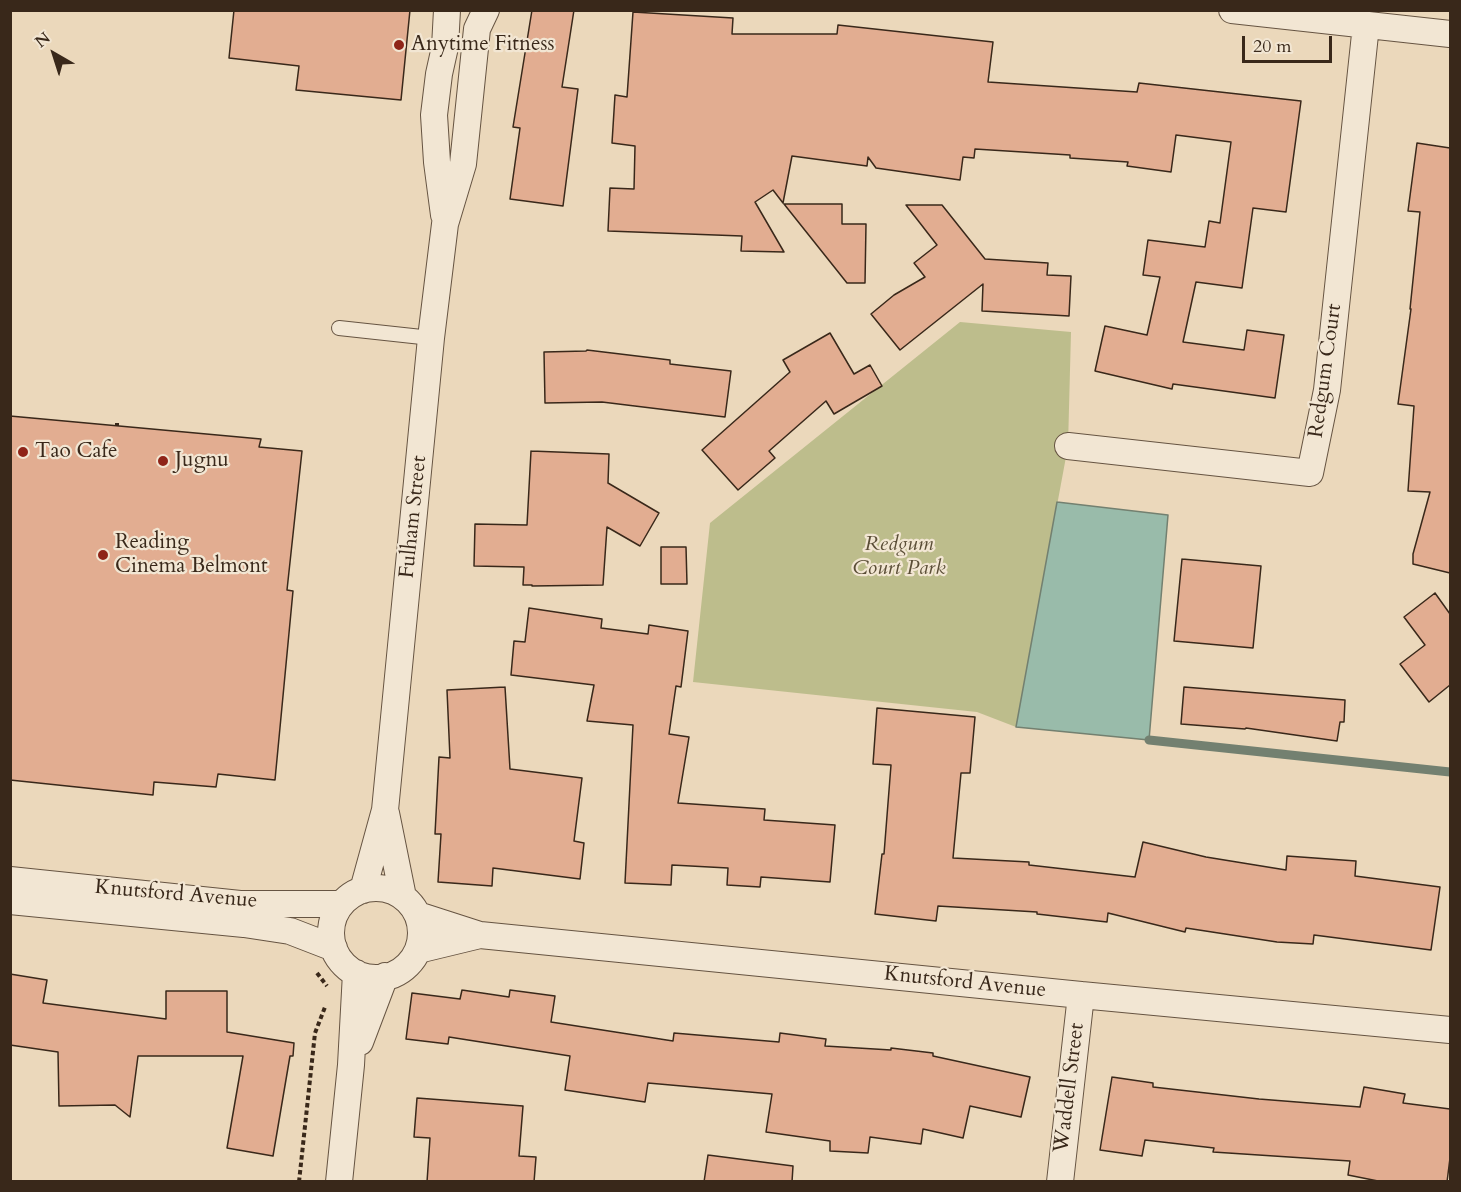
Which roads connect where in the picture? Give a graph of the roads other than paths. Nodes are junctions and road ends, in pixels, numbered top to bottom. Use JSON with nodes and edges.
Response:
{"nodes":[{"id":1,"x":447,"y":10,"type":"edge"},
{"id":2,"x":486,"y":10,"type":"edge"},
{"id":3,"x":1232,"y":10,"type":"edge"},
{"id":4,"x":1366,"y":25,"type":"junction"},
{"id":5,"x":1450,"y":34,"type":"edge"},
{"id":6,"x":445,"y":224,"type":"junction"},
{"id":7,"x":339,"y":328,"type":"dead end"},
{"id":8,"x":431,"y":338,"type":"junction"},
{"id":9,"x":1068,"y":446,"type":"dead end"},
{"id":10,"x":385,"y":810,"type":"junction"},
{"id":11,"x":10,"y":879,"type":"edge"},
{"id":12,"x":363,"y":890,"type":"junction"},
{"id":13,"x":10,"y":901,"type":"edge"},
{"id":14,"x":341,"y":904,"type":"junction"},
{"id":15,"x":410,"y":906,"type":"junction"},
{"id":16,"x":480,"y":935,"type":"junction"},
{"id":17,"x":334,"y":948,"type":"junction"},
{"id":18,"x":418,"y":950,"type":"junction"},
{"id":19,"x":356,"y":973,"type":"junction"},
{"id":20,"x":385,"y":976,"type":"junction"},
{"id":21,"x":1081,"y":995,"type":"junction"},
{"id":22,"x":1450,"y":1030,"type":"edge"},
{"id":23,"x":351,"y":1065,"type":"junction"},
{"id":24,"x":339,"y":1182,"type":"edge"},
{"id":25,"x":1060,"y":1182,"type":"edge"}],
"edges":[{"from":1,"to":6,"type":"street","name":"Fulham Street"},
{"from":2,"to":6,"type":"street","name":"Fulham Street"},
{"from":3,"to":4,"type":"street"},
{"from":4,"to":5,"type":"street"},
{"from":4,"to":9,"type":"street","name":"Redgum Court"},
{"from":6,"to":8,"type":"street","name":"Fulham Street"},
{"from":7,"to":8,"type":"lane"},
{"from":8,"to":10,"type":"street","name":"Fulham Street"},
{"from":10,"to":12,"type":"street","name":"Fulham Street"},
{"from":10,"to":15,"type":"street","name":"Fulham Street"},
{"from":11,"to":14,"type":"street","name":"Knutsford Avenue"},
{"from":12,"to":14,"type":"street"},
{"from":12,"to":15,"type":"street"},
{"from":13,"to":17,"type":"street","name":"Knutsford Avenue"},
{"from":14,"to":17,"type":"street"},
{"from":15,"to":16,"type":"street","name":"Knutsford Avenue"},
{"from":15,"to":18,"type":"street","name":"Fulham Street"},
{"from":16,"to":18,"type":"street","name":"Knutsford Avenue"},
{"from":16,"to":21,"type":"street","name":"Knutsford Avenue"},
{"from":17,"to":19,"type":"street"},
{"from":18,"to":20,"type":"street"},
{"from":19,"to":20,"type":"street"},
{"from":19,"to":23,"type":"street"},
{"from":20,"to":23,"type":"street"},
{"from":21,"to":22,"type":"street","name":"Knutsford Avenue"},
{"from":21,"to":25,"type":"street","name":"Waddell Street"},
{"from":23,"to":24,"type":"street"}]}
